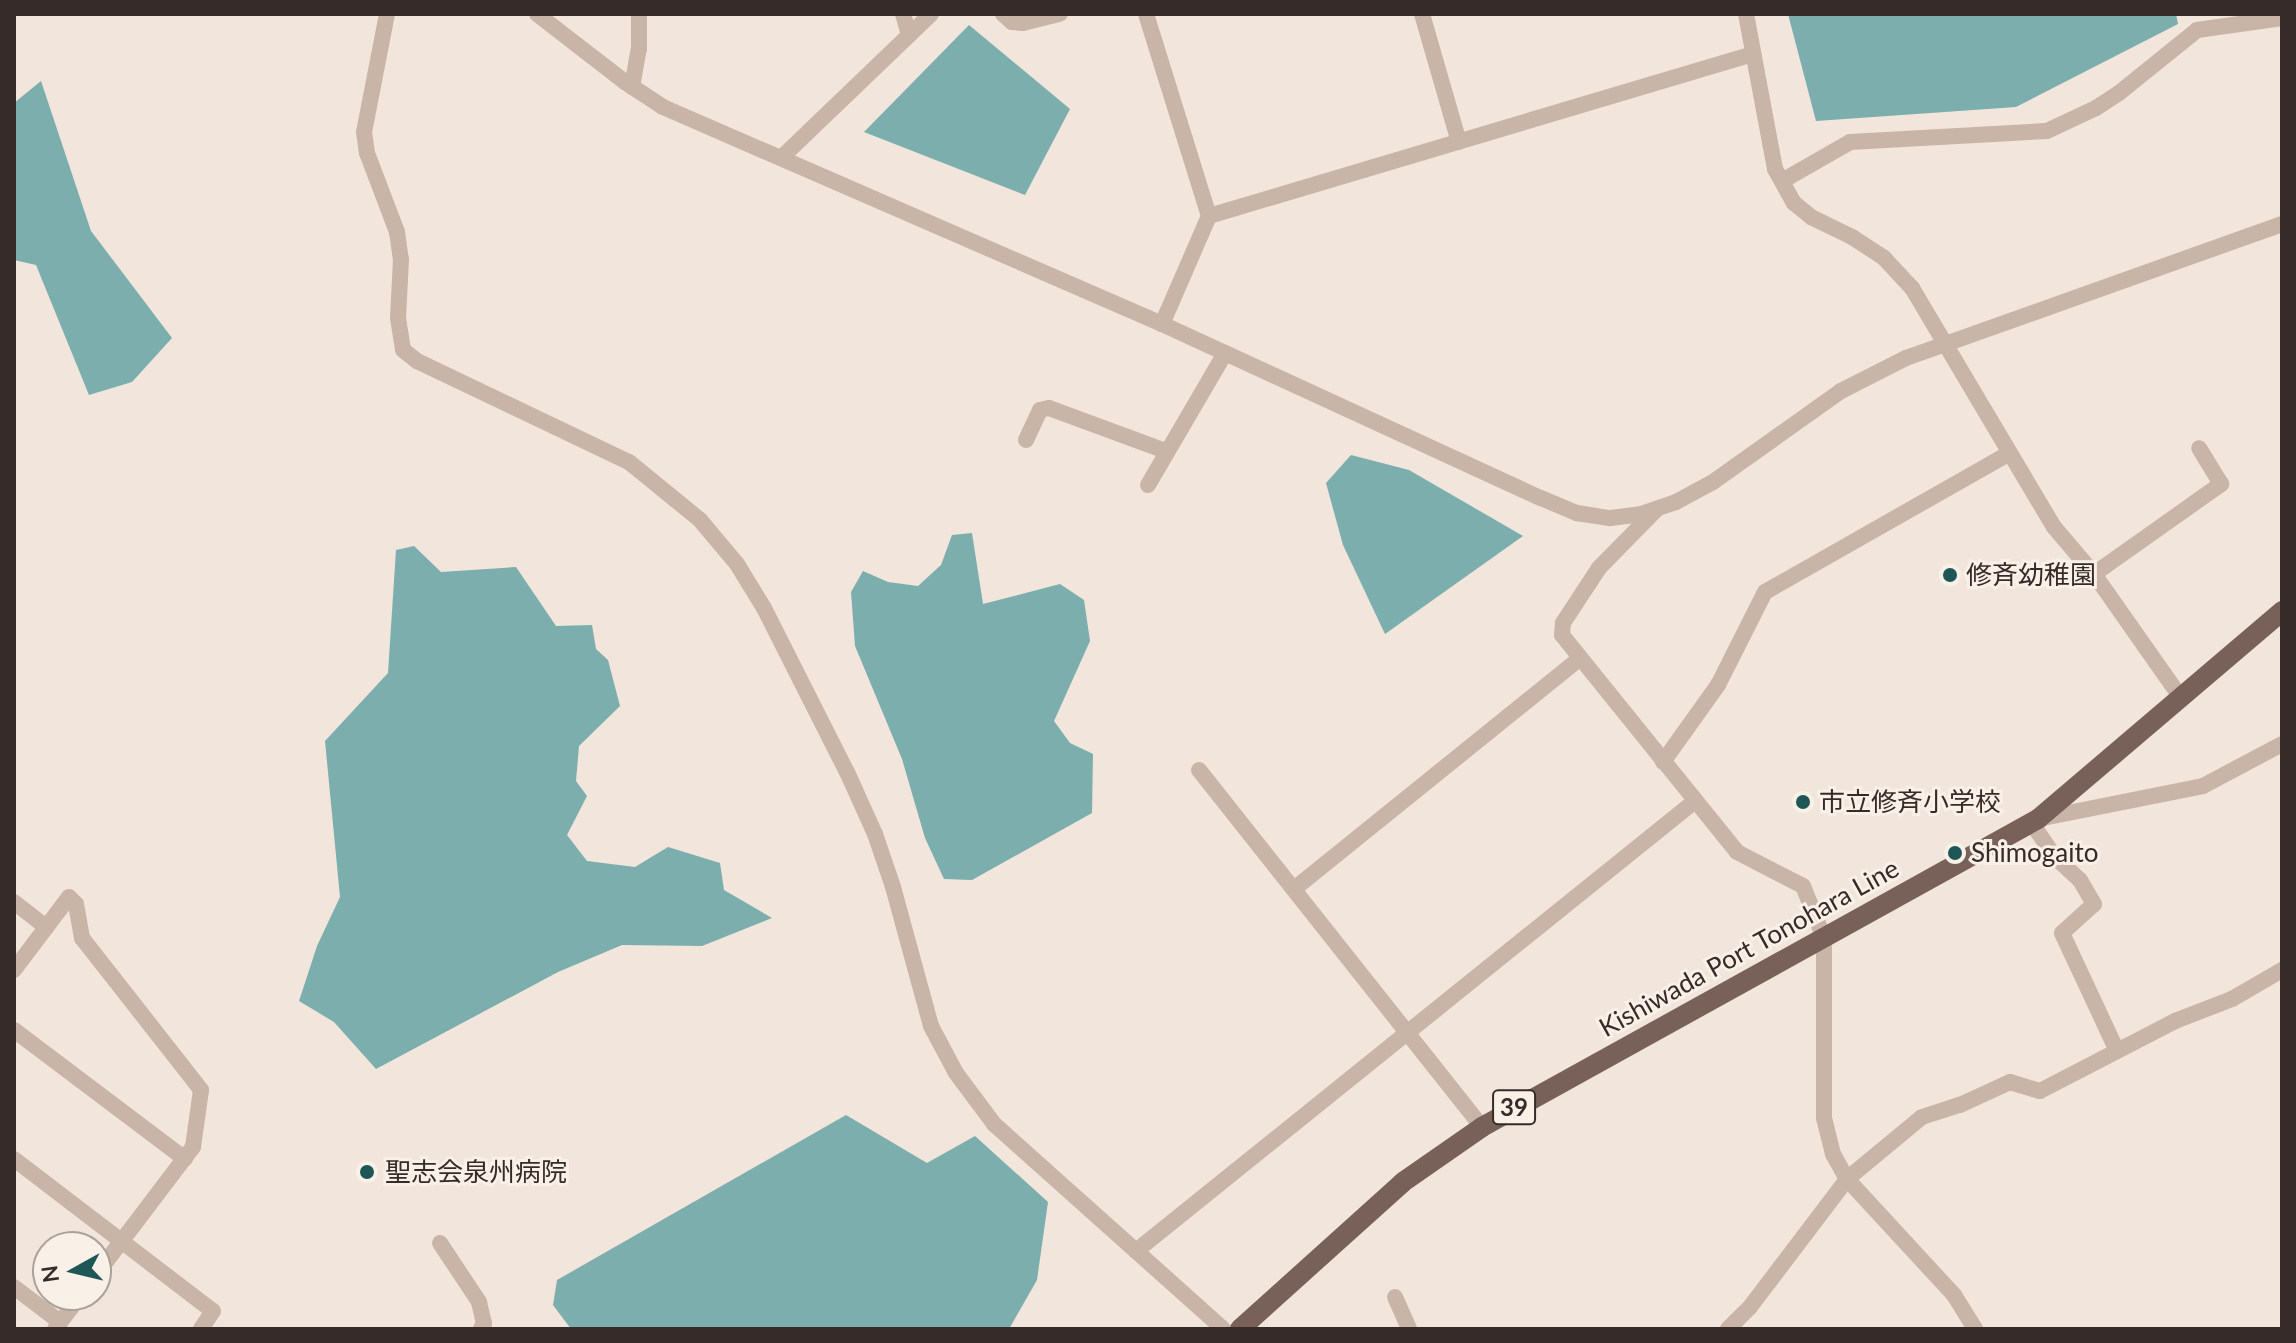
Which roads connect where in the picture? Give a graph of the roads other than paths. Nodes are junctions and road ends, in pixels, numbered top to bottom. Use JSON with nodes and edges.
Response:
{"nodes":[{"id":1,"x":387,"y":14,"type":"edge"},
{"id":2,"x":537,"y":14,"type":"edge"},
{"id":3,"x":639,"y":14,"type":"edge"},
{"id":4,"x":903,"y":14,"type":"edge"},
{"id":5,"x":931,"y":14,"type":"edge"},
{"id":6,"x":1003,"y":14,"type":"edge"},
{"id":7,"x":1060,"y":14,"type":"edge"},
{"id":8,"x":1146,"y":14,"type":"edge"},
{"id":9,"x":1422,"y":14,"type":"edge"},
{"id":10,"x":1746,"y":14,"type":"edge"},
{"id":11,"x":2282,"y":18,"type":"edge"},
{"id":12,"x":909,"y":35,"type":"junction"},
{"id":13,"x":1753,"y":54,"type":"junction"},
{"id":14,"x":632,"y":87,"type":"junction"},
{"id":15,"x":1459,"y":142,"type":"junction"},
{"id":16,"x":781,"y":158,"type":"junction"},
{"id":17,"x":1782,"y":181,"type":"junction"},
{"id":18,"x":1209,"y":216,"type":"junction"},
{"id":19,"x":2282,"y":224,"type":"edge"},
{"id":20,"x":1162,"y":324,"type":"junction"},
{"id":21,"x":1944,"y":343,"type":"junction"},
{"id":22,"x":1225,"y":353,"type":"junction"},
{"id":23,"x":1026,"y":440,"type":"dead end"},
{"id":24,"x":2199,"y":448,"type":"dead end"},
{"id":25,"x":1166,"y":451,"type":"junction"},
{"id":26,"x":2008,"y":454,"type":"junction"},
{"id":27,"x":1148,"y":485,"type":"dead end"},
{"id":28,"x":1658,"y":508,"type":"junction"},
{"id":29,"x":2094,"y":574,"type":"junction"},
{"id":30,"x":2282,"y":611,"type":"edge"},
{"id":31,"x":1578,"y":660,"type":"junction"},
{"id":32,"x":2181,"y":698,"type":"junction"},
{"id":33,"x":2282,"y":744,"type":"edge"},
{"id":34,"x":1663,"y":762,"type":"junction"},
{"id":35,"x":1199,"y":770,"type":"dead end"},
{"id":36,"x":1695,"y":801,"type":"junction"},
{"id":37,"x":2035,"y":820,"type":"junction"},
{"id":38,"x":1294,"y":889,"type":"junction"},
{"id":39,"x":14,"y":902,"type":"edge"},
{"id":40,"x":46,"y":927,"type":"junction"},
{"id":41,"x":1824,"y":938,"type":"junction"},
{"id":42,"x":14,"y":970,"type":"edge"},
{"id":43,"x":2282,"y":970,"type":"edge"},
{"id":44,"x":14,"y":1030,"type":"edge"},
{"id":45,"x":1406,"y":1031,"type":"junction"},
{"id":46,"x":2117,"y":1051,"type":"junction"},
{"id":47,"x":1482,"y":1127,"type":"junction"},
{"id":48,"x":14,"y":1159,"type":"edge"},
{"id":49,"x":185,"y":1159,"type":"junction"},
{"id":50,"x":1847,"y":1179,"type":"junction"},
{"id":51,"x":122,"y":1240,"type":"junction"},
{"id":52,"x":440,"y":1243,"type":"dead end"},
{"id":53,"x":1136,"y":1251,"type":"junction"},
{"id":54,"x":112,"y":1253,"type":"edge"},
{"id":55,"x":14,"y":1287,"type":"edge"},
{"id":56,"x":1395,"y":1297,"type":"dead end"},
{"id":57,"x":58,"y":1326,"type":"edge"},
{"id":58,"x":201,"y":1329,"type":"edge"},
{"id":59,"x":481,"y":1329,"type":"edge"},
{"id":60,"x":1223,"y":1329,"type":"edge"},
{"id":61,"x":1240,"y":1329,"type":"edge"},
{"id":62,"x":1409,"y":1329,"type":"edge"},
{"id":63,"x":1728,"y":1329,"type":"edge"},
{"id":64,"x":1975,"y":1329,"type":"edge"}],
"edges":[{"from":1,"to":53,"type":"street"},
{"from":2,"to":14,"type":"street"},
{"from":3,"to":14,"type":"street"},
{"from":4,"to":12,"type":"street"},
{"from":5,"to":12,"type":"street"},
{"from":6,"to":7,"type":"street"},
{"from":8,"to":18,"type":"street"},
{"from":9,"to":15,"type":"street"},
{"from":10,"to":13,"type":"street"},
{"from":11,"to":17,"type":"street"},
{"from":12,"to":16,"type":"street"},
{"from":13,"to":15,"type":"street"},
{"from":13,"to":17,"type":"street"},
{"from":14,"to":16,"type":"street"},
{"from":15,"to":18,"type":"street"},
{"from":16,"to":20,"type":"street"},
{"from":17,"to":21,"type":"street"},
{"from":18,"to":20,"type":"street"},
{"from":19,"to":21,"type":"street"},
{"from":20,"to":22,"type":"street"},
{"from":21,"to":26,"type":"street"},
{"from":21,"to":28,"type":"street"},
{"from":22,"to":25,"type":"street"},
{"from":22,"to":28,"type":"street"},
{"from":23,"to":25,"type":"street"},
{"from":24,"to":29,"type":"street"},
{"from":25,"to":27,"type":"street"},
{"from":26,"to":29,"type":"street"},
{"from":26,"to":34,"type":"street"},
{"from":28,"to":31,"type":"street"},
{"from":29,"to":32,"type":"street"},
{"from":30,"to":32,"type":"main road","name":"Kishiwada Port Tonohara Line","number":"39"},
{"from":31,"to":34,"type":"street"},
{"from":31,"to":38,"type":"street"},
{"from":32,"to":37,"type":"main road","name":"Kishiwada Port Tonohara Line","number":"39"},
{"from":33,"to":37,"type":"street"},
{"from":34,"to":36,"type":"street"},
{"from":35,"to":38,"type":"street"},
{"from":36,"to":41,"type":"street"},
{"from":36,"to":45,"type":"street"},
{"from":37,"to":41,"type":"main road","name":"Kishiwada Port Tonohara Line","number":"39"},
{"from":37,"to":46,"type":"street"},
{"from":38,"to":45,"type":"street"},
{"from":39,"to":40,"type":"street"},
{"from":40,"to":42,"type":"street"},
{"from":40,"to":49,"type":"street"},
{"from":41,"to":47,"type":"main road","name":"Kishiwada Port Tonohara Line","number":"39"},
{"from":41,"to":50,"type":"street"},
{"from":43,"to":46,"type":"street"},
{"from":44,"to":49,"type":"street"},
{"from":45,"to":47,"type":"street"},
{"from":45,"to":53,"type":"street"},
{"from":46,"to":50,"type":"street"},
{"from":47,"to":61,"type":"main road","name":"Kishiwada Port Tonohara Line","number":"39"},
{"from":48,"to":51,"type":"street"},
{"from":49,"to":51,"type":"street"},
{"from":50,"to":63,"type":"street"},
{"from":50,"to":64,"type":"street"},
{"from":51,"to":54,"type":"street"},
{"from":51,"to":58,"type":"street"},
{"from":52,"to":59,"type":"street"},
{"from":53,"to":60,"type":"street"},
{"from":55,"to":57,"type":"street"},
{"from":56,"to":62,"type":"street"}]}
